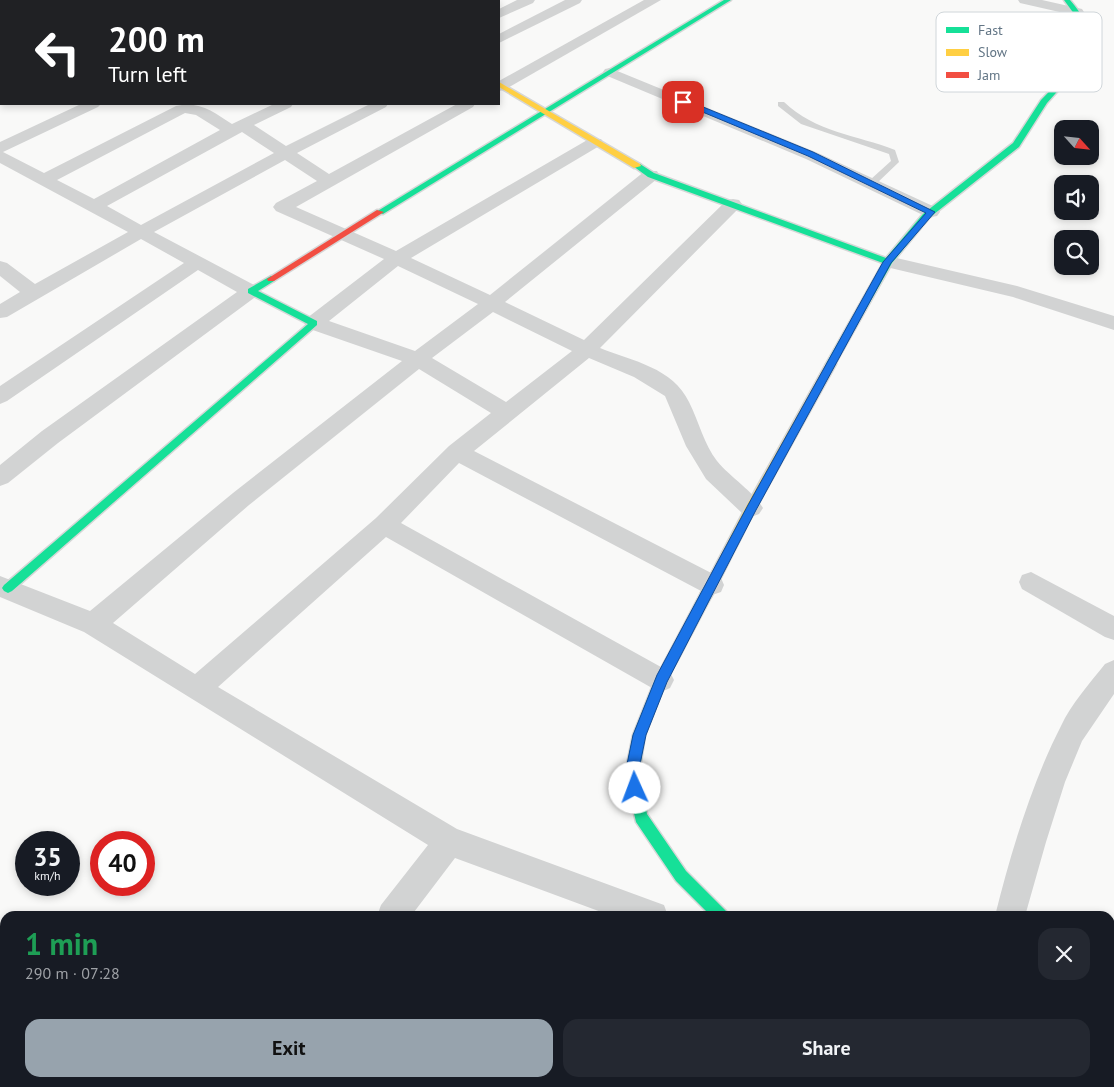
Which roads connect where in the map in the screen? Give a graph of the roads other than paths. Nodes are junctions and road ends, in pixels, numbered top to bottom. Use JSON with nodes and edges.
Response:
{"nodes":[{"id":1,"x":528,"y":0,"type":"edge"},
{"id":2,"x":575,"y":0,"type":"edge"},
{"id":3,"x":654,"y":0,"type":"edge"},
{"id":4,"x":728,"y":0,"type":"edge"},
{"id":5,"x":1026,"y":0,"type":"edge"},
{"id":6,"x":1067,"y":0,"type":"edge"},
{"id":7,"x":1077,"y":12,"type":"joint"},
{"id":8,"x":500,"y":14,"type":"edge"},
{"id":9,"x":500,"y":38,"type":"edge"},
{"id":10,"x":610,"y":72,"type":"junction"},
{"id":11,"x":500,"y":85,"type":"edge"},
{"id":12,"x":1053,"y":92,"type":"edge"},
{"id":13,"x":781,"y":104,"type":"dead end"},
{"id":14,"x":91,"y":105,"type":"edge"},
{"id":15,"x":284,"y":105,"type":"edge"},
{"id":16,"x":379,"y":105,"type":"edge"},
{"id":17,"x":466,"y":105,"type":"edge"},
{"id":18,"x":544,"y":111,"type":"junction"},
{"id":19,"x":237,"y":128,"type":"junction"},
{"id":20,"x":595,"y":142,"type":"junction"},
{"id":21,"x":0,"y":148,"type":"edge"},
{"id":22,"x":285,"y":152,"type":"junction"},
{"id":23,"x":0,"y":156,"type":"edge"},
{"id":24,"x":651,"y":175,"type":"junction"},
{"id":25,"x":44,"y":180,"type":"junction"},
{"id":26,"x":329,"y":181,"type":"junction"},
{"id":27,"x":872,"y":182,"type":"junction"},
{"id":28,"x":733,"y":204,"type":"junction"},
{"id":29,"x":93,"y":206,"type":"junction"},
{"id":30,"x":931,"y":212,"type":"junction"},
{"id":31,"x":140,"y":232,"type":"junction"},
{"id":32,"x":342,"y":233,"type":"junction"},
{"id":33,"x":397,"y":258,"type":"junction"},
{"id":34,"x":198,"y":262,"type":"junction"},
{"id":35,"x":888,"y":262,"type":"junction"},
{"id":36,"x":0,"y":266,"type":"edge"},
{"id":37,"x":251,"y":291,"type":"junction"},
{"id":38,"x":34,"y":293,"type":"junction"},
{"id":39,"x":492,"y":303,"type":"junction"},
{"id":40,"x":0,"y":312,"type":"edge"},
{"id":41,"x":314,"y":323,"type":"junction"},
{"id":42,"x":1114,"y":323,"type":"edge"},
{"id":43,"x":586,"y":350,"type":"junction"},
{"id":44,"x":418,"y":359,"type":"junction"},
{"id":45,"x":0,"y":396,"type":"edge"},
{"id":46,"x":506,"y":412,"type":"junction"},
{"id":47,"x":457,"y":452,"type":"junction"},
{"id":48,"x":0,"y":477,"type":"edge"},
{"id":49,"x":752,"y":508,"type":"junction"},
{"id":50,"x":384,"y":524,"type":"junction"},
{"id":51,"x":1031,"y":582,"type":"dead end"},
{"id":52,"x":712,"y":585,"type":"junction"},
{"id":53,"x":4,"y":587,"type":"edge"},
{"id":54,"x":93,"y":624,"type":"junction"},
{"id":55,"x":1114,"y":629,"type":"edge"},
{"id":56,"x":1114,"y":672,"type":"edge"},
{"id":57,"x":662,"y":680,"type":"junction"},
{"id":58,"x":197,"y":689,"type":"junction"},
{"id":59,"x":449,"y":841,"type":"junction"},
{"id":60,"x":396,"y":911,"type":"edge"},
{"id":61,"x":639,"y":911,"type":"edge"},
{"id":62,"x":716,"y":911,"type":"edge"},
{"id":63,"x":1012,"y":911,"type":"edge"}],
"edges":[{"from":1,"to":8,"type":"street"},
{"from":2,"to":9,"type":"street"},
{"from":3,"to":11,"type":"street"},
{"from":4,"to":10,"type":"street"},
{"from":5,"to":7,"type":"street"},
{"from":6,"to":7,"type":"street"},
{"from":10,"to":18,"type":"street"},
{"from":10,"to":27,"type":"street"},
{"from":11,"to":18,"type":"street"},
{"from":12,"to":30,"type":"street"},
{"from":13,"to":27,"type":"lane"},
{"from":14,"to":21,"type":"street"},
{"from":15,"to":19,"type":"street"},
{"from":16,"to":22,"type":"street"},
{"from":17,"to":26,"type":"street"},
{"from":18,"to":20,"type":"street"},
{"from":18,"to":32,"type":"street"},
{"from":19,"to":22,"type":"street"},
{"from":19,"to":25,"type":"street"},
{"from":19,"to":29,"type":"street"},
{"from":20,"to":24,"type":"street"},
{"from":20,"to":33,"type":"street"},
{"from":22,"to":26,"type":"street"},
{"from":22,"to":31,"type":"street"},
{"from":23,"to":25,"type":"street"},
{"from":24,"to":28,"type":"street"},
{"from":24,"to":39,"type":"street"},
{"from":25,"to":29,"type":"street"},
{"from":26,"to":32,"type":"street"},
{"from":27,"to":30,"type":"street"},
{"from":28,"to":35,"type":"street"},
{"from":28,"to":43,"type":"street"},
{"from":29,"to":31,"type":"street"},
{"from":30,"to":35,"type":"street"},
{"from":31,"to":34,"type":"street"},
{"from":31,"to":38,"type":"street"},
{"from":32,"to":33,"type":"street"},
{"from":32,"to":37,"type":"street"},
{"from":33,"to":39,"type":"street"},
{"from":33,"to":41,"type":"street"},
{"from":34,"to":37,"type":"street"},
{"from":34,"to":45,"type":"street"},
{"from":35,"to":42,"type":"street"},
{"from":35,"to":49,"type":"street"},
{"from":36,"to":38,"type":"street"},
{"from":37,"to":41,"type":"street"},
{"from":37,"to":48,"type":"street"},
{"from":38,"to":40,"type":"street"},
{"from":39,"to":43,"type":"street"},
{"from":39,"to":44,"type":"street"},
{"from":41,"to":44,"type":"street"},
{"from":41,"to":53,"type":"street"},
{"from":43,"to":46,"type":"street"},
{"from":43,"to":49,"type":"street"},
{"from":44,"to":46,"type":"street"},
{"from":44,"to":54,"type":"street"},
{"from":46,"to":47,"type":"street"},
{"from":47,"to":50,"type":"street"},
{"from":47,"to":52,"type":"street"},
{"from":49,"to":52,"type":"street"},
{"from":50,"to":57,"type":"street"},
{"from":50,"to":58,"type":"street"},
{"from":51,"to":55,"type":"street"},
{"from":52,"to":57,"type":"street"},
{"from":53,"to":54,"type":"street"},
{"from":54,"to":58,"type":"street"},
{"from":56,"to":63,"type":"street"},
{"from":57,"to":62,"type":"street"},
{"from":58,"to":59,"type":"street"},
{"from":59,"to":60,"type":"street"},
{"from":59,"to":61,"type":"street"}]}
